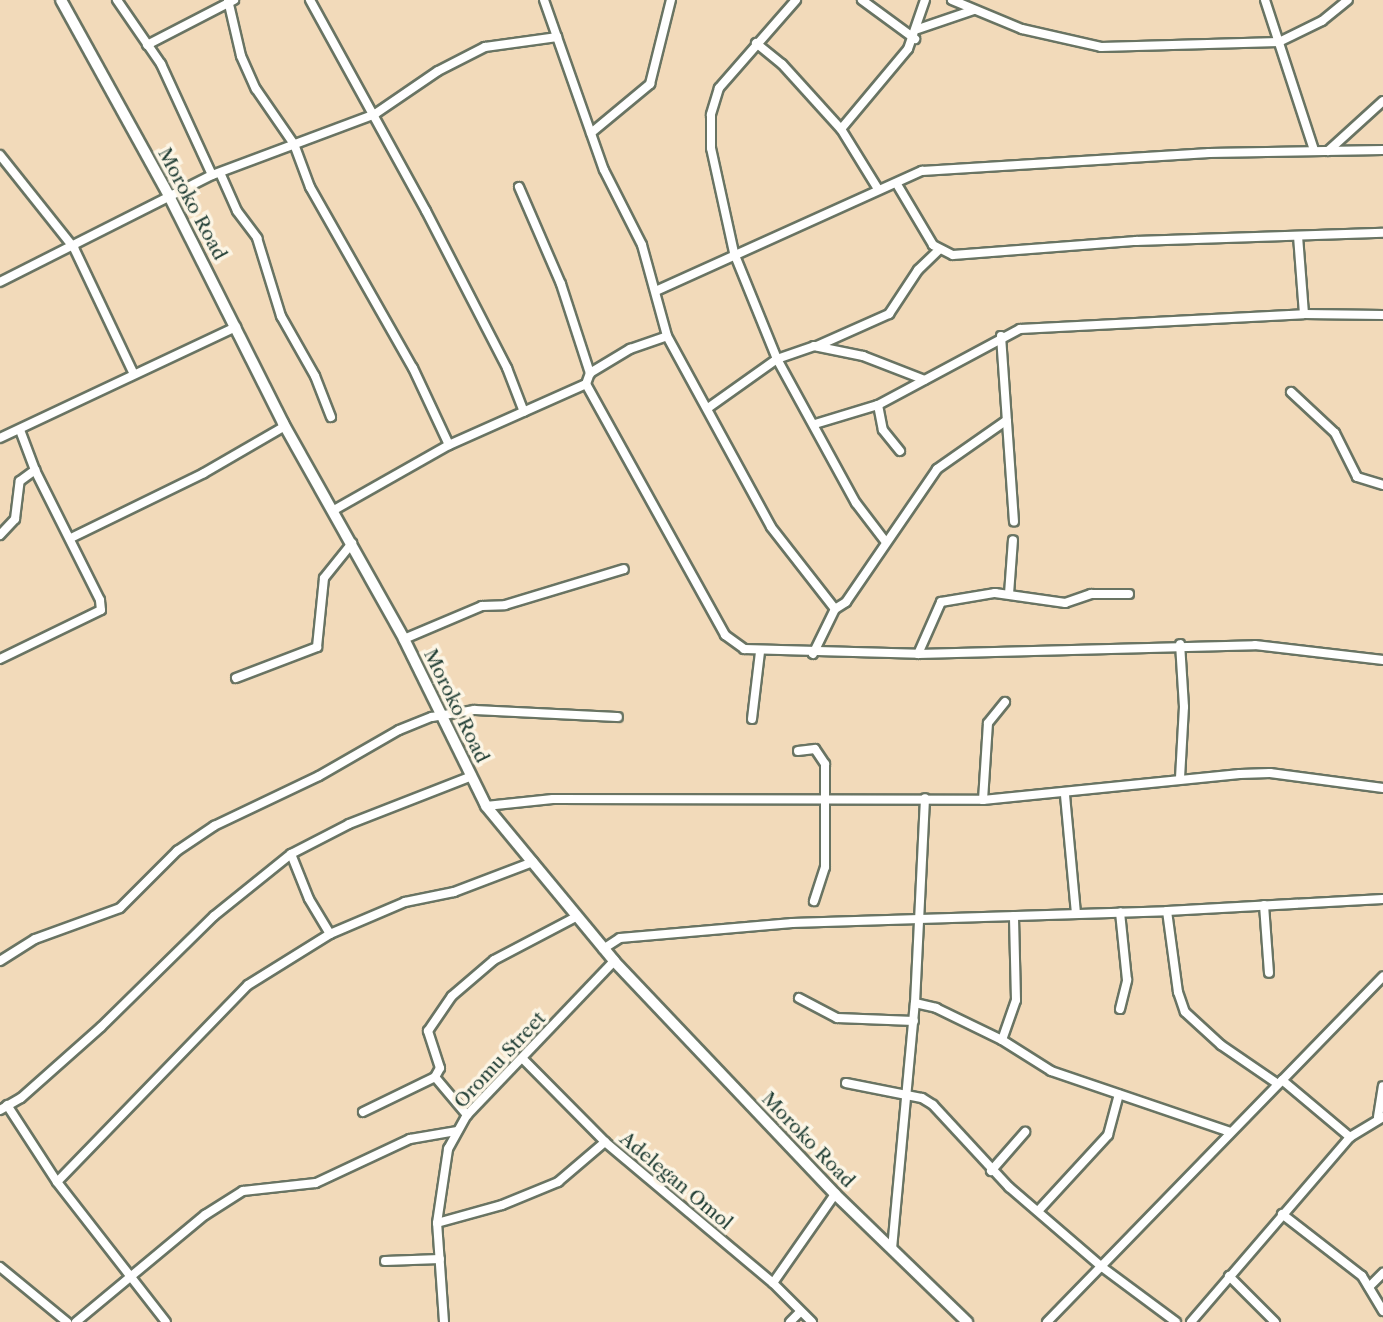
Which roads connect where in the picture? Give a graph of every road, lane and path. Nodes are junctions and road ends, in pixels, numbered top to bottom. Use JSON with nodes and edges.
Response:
{"nodes":[{"id":1,"x":117,"y":0,"type":"edge"},
{"id":2,"x":310,"y":0,"type":"edge"},
{"id":3,"x":544,"y":0,"type":"edge"},
{"id":4,"x":671,"y":0,"type":"edge"},
{"id":5,"x":796,"y":0,"type":"edge"},
{"id":6,"x":862,"y":0,"type":"edge"},
{"id":7,"x":925,"y":0,"type":"edge"},
{"id":8,"x":952,"y":0,"type":"edge"},
{"id":9,"x":1265,"y":0,"type":"edge"},
{"id":10,"x":1348,"y":0,"type":"edge"},
{"id":11,"x":230,"y":1,"type":"edge"},
{"id":12,"x":65,"y":2,"type":"edge"},
{"id":13,"x":974,"y":10,"type":"junction"},
{"id":14,"x":918,"y":29,"type":"junction"},
{"id":15,"x":557,"y":37,"type":"junction"},
{"id":16,"x":915,"y":39,"type":"junction"},
{"id":17,"x":1279,"y":42,"type":"junction"},
{"id":18,"x":756,"y":43,"type":"junction"},
{"id":19,"x":147,"y":45,"type":"junction"},
{"id":20,"x":1383,"y":101,"type":"edge"},
{"id":21,"x":375,"y":114,"type":"junction"},
{"id":22,"x":841,"y":129,"type":"junction"},
{"id":23,"x":591,"y":133,"type":"junction"},
{"id":24,"x":294,"y":144,"type":"junction"},
{"id":25,"x":1314,"y":150,"type":"junction"},
{"id":26,"x":1383,"y":150,"type":"edge"},
{"id":27,"x":1328,"y":151,"type":"junction"},
{"id":28,"x":0,"y":155,"type":"edge"},
{"id":29,"x":216,"y":175,"type":"junction"},
{"id":30,"x":898,"y":186,"type":"junction"},
{"id":31,"x":519,"y":187,"type":"dead end"},
{"id":32,"x":878,"y":189,"type":"junction"},
{"id":33,"x":169,"y":196,"type":"junction"},
{"id":34,"x":1383,"y":233,"type":"edge"},
{"id":35,"x":1298,"y":236,"type":"junction"},
{"id":36,"x":74,"y":248,"type":"junction"},
{"id":37,"x":938,"y":251,"type":"junction"},
{"id":38,"x":734,"y":253,"type":"junction"},
{"id":39,"x":0,"y":282,"type":"edge"},
{"id":40,"x":658,"y":290,"type":"junction"},
{"id":41,"x":1304,"y":314,"type":"junction"},
{"id":42,"x":1383,"y":314,"type":"edge"},
{"id":43,"x":236,"y":327,"type":"junction"},
{"id":44,"x":667,"y":336,"type":"junction"},
{"id":45,"x":1001,"y":336,"type":"junction"},
{"id":46,"x":814,"y":346,"type":"junction"},
{"id":47,"x":990,"y":346,"type":"junction"},
{"id":48,"x":1003,"y":352,"type":"junction"},
{"id":49,"x":778,"y":359,"type":"junction"},
{"id":50,"x":133,"y":372,"type":"junction"},
{"id":51,"x":590,"y":373,"type":"junction"},
{"id":52,"x":925,"y":380,"type":"junction"},
{"id":53,"x":586,"y":384,"type":"junction"},
{"id":54,"x":1291,"y":392,"type":"dead end"},
{"id":55,"x":878,"y":405,"type":"junction"},
{"id":56,"x":708,"y":408,"type":"junction"},
{"id":57,"x":524,"y":412,"type":"junction"},
{"id":58,"x":331,"y":417,"type":"dead end"},
{"id":59,"x":1007,"y":420,"type":"junction"},
{"id":60,"x":815,"y":424,"type":"junction"},
{"id":61,"x":285,"y":426,"type":"junction"},
{"id":62,"x":20,"y":430,"type":"junction"},
{"id":63,"x":0,"y":438,"type":"edge"},
{"id":64,"x":449,"y":445,"type":"junction"},
{"id":65,"x":900,"y":451,"type":"dead end"},
{"id":66,"x":35,"y":470,"type":"junction"},
{"id":67,"x":1383,"y":485,"type":"edge"},
{"id":68,"x":334,"y":510,"type":"junction"},
{"id":69,"x":1013,"y":522,"type":"dead end"},
{"id":70,"x":0,"y":535,"type":"edge"},
{"id":71,"x":71,"y":538,"type":"junction"},
{"id":72,"x":1013,"y":540,"type":"dead end"},
{"id":73,"x":885,"y":541,"type":"junction"},
{"id":74,"x":352,"y":543,"type":"junction"},
{"id":75,"x":624,"y":569,"type":"dead end"},
{"id":76,"x":1009,"y":594,"type":"junction"},
{"id":77,"x":1129,"y":594,"type":"dead end"},
{"id":78,"x":835,"y":609,"type":"junction"},
{"id":79,"x":404,"y":639,"type":"junction"},
{"id":80,"x":1180,"y":644,"type":"junction"},
{"id":81,"x":760,"y":652,"type":"junction"},
{"id":82,"x":813,"y":654,"type":"junction"},
{"id":83,"x":918,"y":654,"type":"junction"},
{"id":84,"x":0,"y":659,"type":"edge"},
{"id":85,"x":1383,"y":660,"type":"edge"},
{"id":86,"x":236,"y":678,"type":"dead end"},
{"id":87,"x":1005,"y":702,"type":"dead end"},
{"id":88,"x":443,"y":717,"type":"junction"},
{"id":89,"x":618,"y":717,"type":"dead end"},
{"id":90,"x":752,"y":719,"type":"dead end"},
{"id":91,"x":797,"y":751,"type":"dead end"},
{"id":92,"x":472,"y":776,"type":"junction"},
{"id":93,"x":1180,"y":778,"type":"junction"},
{"id":94,"x":1383,"y":788,"type":"edge"},
{"id":95,"x":1065,"y":795,"type":"junction"},
{"id":96,"x":925,"y":798,"type":"junction"},
{"id":97,"x":827,"y":799,"type":"junction"},
{"id":98,"x":983,"y":800,"type":"junction"},
{"id":99,"x":486,"y":806,"type":"junction"},
{"id":100,"x":291,"y":854,"type":"junction"},
{"id":101,"x":533,"y":862,"type":"junction"},
{"id":102,"x":1383,"y":899,"type":"edge"},
{"id":103,"x":814,"y":901,"type":"dead end"},
{"id":104,"x":1264,"y":905,"type":"junction"},
{"id":105,"x":1167,"y":911,"type":"junction"},
{"id":106,"x":1120,"y":912,"type":"junction"},
{"id":107,"x":1076,"y":913,"type":"junction"},
{"id":108,"x":1014,"y":916,"type":"junction"},
{"id":109,"x":576,"y":917,"type":"junction"},
{"id":110,"x":919,"y":920,"type":"junction"},
{"id":111,"x":330,"y":934,"type":"junction"},
{"id":112,"x":603,"y":949,"type":"junction"},
{"id":113,"x":0,"y":961,"type":"edge"},
{"id":114,"x":614,"y":961,"type":"junction"},
{"id":115,"x":1269,"y":973,"type":"dead end"},
{"id":116,"x":1383,"y":977,"type":"edge"},
{"id":117,"x":799,"y":998,"type":"dead end"},
{"id":118,"x":915,"y":1003,"type":"junction"},
{"id":119,"x":1120,"y":1009,"type":"dead end"},
{"id":120,"x":914,"y":1021,"type":"junction"},
{"id":121,"x":1002,"y":1040,"type":"junction"},
{"id":122,"x":523,"y":1059,"type":"junction"},
{"id":123,"x":435,"y":1077,"type":"junction"},
{"id":124,"x":1280,"y":1082,"type":"junction"},
{"id":125,"x":846,"y":1083,"type":"dead end"},
{"id":126,"x":1383,"y":1086,"type":"edge"},
{"id":127,"x":1119,"y":1094,"type":"junction"},
{"id":128,"x":905,"y":1095,"type":"junction"},
{"id":129,"x":4,"y":1108,"type":"edge"},
{"id":130,"x":363,"y":1112,"type":"dead end"},
{"id":131,"x":467,"y":1115,"type":"junction"},
{"id":132,"x":1380,"y":1117,"type":"edge"},
{"id":133,"x":457,"y":1131,"type":"junction"},
{"id":134,"x":1025,"y":1132,"type":"dead end"},
{"id":135,"x":1230,"y":1132,"type":"junction"},
{"id":136,"x":1350,"y":1137,"type":"junction"},
{"id":137,"x":606,"y":1142,"type":"junction"},
{"id":138,"x":991,"y":1171,"type":"junction"},
{"id":139,"x":57,"y":1182,"type":"junction"},
{"id":140,"x":835,"y":1194,"type":"junction"},
{"id":141,"x":1039,"y":1210,"type":"junction"},
{"id":142,"x":1282,"y":1214,"type":"junction"},
{"id":143,"x":437,"y":1223,"type":"junction"},
{"id":144,"x":892,"y":1249,"type":"junction"},
{"id":145,"x":440,"y":1259,"type":"junction"},
{"id":146,"x":386,"y":1261,"type":"dead end"},
{"id":147,"x":0,"y":1267,"type":"edge"},
{"id":148,"x":1102,"y":1267,"type":"junction"},
{"id":149,"x":1383,"y":1273,"type":"edge"},
{"id":150,"x":1229,"y":1276,"type":"junction"},
{"id":151,"x":130,"y":1280,"type":"junction"},
{"id":152,"x":773,"y":1283,"type":"junction"},
{"id":153,"x":1369,"y":1287,"type":"junction"},
{"id":154,"x":1383,"y":1311,"type":"edge"},
{"id":155,"x":800,"y":1312,"type":"junction"},
{"id":156,"x":66,"y":1322,"type":"edge"},
{"id":157,"x":76,"y":1322,"type":"edge"},
{"id":158,"x":166,"y":1322,"type":"edge"},
{"id":159,"x":444,"y":1322,"type":"edge"},
{"id":160,"x":790,"y":1322,"type":"edge"},
{"id":161,"x":812,"y":1322,"type":"edge"},
{"id":162,"x":967,"y":1322,"type":"edge"},
{"id":163,"x":1047,"y":1322,"type":"edge"},
{"id":164,"x":1176,"y":1322,"type":"edge"},
{"id":165,"x":1191,"y":1322,"type":"edge"},
{"id":166,"x":1275,"y":1322,"type":"edge"}],
"edges":[{"from":1,"to":19,"type":"street"},
{"from":2,"to":21,"type":"street"},
{"from":3,"to":15,"type":"street"},
{"from":4,"to":23,"type":"street"},
{"from":5,"to":18,"type":"street"},
{"from":6,"to":16,"type":"street"},
{"from":7,"to":14,"type":"street"},
{"from":8,"to":13,"type":"street"},
{"from":9,"to":17,"type":"street"},
{"from":10,"to":17,"type":"street"},
{"from":11,"to":19,"type":"street"},
{"from":11,"to":24,"type":"street"},
{"from":12,"to":33,"type":"street","name":"Moroko Road"},
{"from":13,"to":14,"type":"street"},
{"from":13,"to":17,"type":"street"},
{"from":14,"to":16,"type":"street"},
{"from":15,"to":21,"type":"street"},
{"from":15,"to":23,"type":"street"},
{"from":16,"to":22,"type":"street"},
{"from":17,"to":25,"type":"street"},
{"from":18,"to":22,"type":"street"},
{"from":18,"to":38,"type":"street"},
{"from":19,"to":29,"type":"street"},
{"from":20,"to":27,"type":"street"},
{"from":21,"to":24,"type":"street"},
{"from":21,"to":57,"type":"street"},
{"from":22,"to":32,"type":"street"},
{"from":23,"to":40,"type":"street"},
{"from":24,"to":29,"type":"street"},
{"from":24,"to":64,"type":"street"},
{"from":25,"to":27,"type":"street"},
{"from":25,"to":30,"type":"street"},
{"from":26,"to":27,"type":"street"},
{"from":28,"to":36,"type":"street"},
{"from":29,"to":33,"type":"street"},
{"from":29,"to":58,"type":"street"},
{"from":30,"to":32,"type":"street"},
{"from":30,"to":37,"type":"street"},
{"from":31,"to":51,"type":"street"},
{"from":32,"to":38,"type":"street"},
{"from":33,"to":36,"type":"street"},
{"from":33,"to":43,"type":"street","name":"Moroko Road"},
{"from":34,"to":35,"type":"street"},
{"from":35,"to":37,"type":"street"},
{"from":35,"to":41,"type":"street"},
{"from":36,"to":39,"type":"street"},
{"from":36,"to":50,"type":"street"},
{"from":37,"to":46,"type":"street"},
{"from":38,"to":40,"type":"street"},
{"from":38,"to":49,"type":"street"},
{"from":40,"to":44,"type":"street"},
{"from":41,"to":42,"type":"street"},
{"from":41,"to":45,"type":"street"},
{"from":43,"to":50,"type":"street"},
{"from":43,"to":61,"type":"street","name":"Moroko Road"},
{"from":44,"to":51,"type":"street"},
{"from":44,"to":56,"type":"street"},
{"from":45,"to":47,"type":"street"},
{"from":45,"to":48,"type":"street"},
{"from":46,"to":49,"type":"street"},
{"from":46,"to":52,"type":"street"},
{"from":47,"to":48,"type":"street"},
{"from":47,"to":52,"type":"street"},
{"from":48,"to":59,"type":"street"},
{"from":49,"to":56,"type":"street"},
{"from":49,"to":60,"type":"street"},
{"from":50,"to":62,"type":"street"},
{"from":51,"to":53,"type":"street"},
{"from":52,"to":55,"type":"street"},
{"from":53,"to":57,"type":"street"},
{"from":53,"to":81,"type":"street"},
{"from":54,"to":67,"type":"street"},
{"from":55,"to":60,"type":"street"},
{"from":55,"to":65,"type":"street"},
{"from":56,"to":78,"type":"street"},
{"from":57,"to":64,"type":"street"},
{"from":59,"to":69,"type":"street"},
{"from":59,"to":73,"type":"street"},
{"from":60,"to":73,"type":"street"},
{"from":61,"to":68,"type":"street","name":"Moroko Road"},
{"from":61,"to":71,"type":"street"},
{"from":62,"to":63,"type":"street"},
{"from":62,"to":66,"type":"street"},
{"from":64,"to":68,"type":"street"},
{"from":66,"to":70,"type":"street"},
{"from":66,"to":71,"type":"street"},
{"from":68,"to":74,"type":"street","name":"Moroko Road"},
{"from":71,"to":84,"type":"street"},
{"from":72,"to":76,"type":"street"},
{"from":73,"to":78,"type":"street"},
{"from":74,"to":79,"type":"street","name":"Moroko Road"},
{"from":74,"to":86,"type":"street"},
{"from":75,"to":79,"type":"street"},
{"from":76,"to":77,"type":"street"},
{"from":76,"to":83,"type":"street"},
{"from":78,"to":82,"type":"street"},
{"from":79,"to":88,"type":"street","name":"Moroko Road"},
{"from":80,"to":83,"type":"street"},
{"from":80,"to":85,"type":"street"},
{"from":80,"to":93,"type":"street"},
{"from":81,"to":82,"type":"street"},
{"from":81,"to":90,"type":"street"},
{"from":82,"to":83,"type":"street"},
{"from":87,"to":98,"type":"street"},
{"from":88,"to":89,"type":"street"},
{"from":88,"to":92,"type":"street","name":"Moroko Road"},
{"from":88,"to":113,"type":"street"},
{"from":91,"to":97,"type":"street"},
{"from":92,"to":99,"type":"street","name":"Moroko Road"},
{"from":92,"to":100,"type":"street"},
{"from":93,"to":94,"type":"street"},
{"from":93,"to":95,"type":"street"},
{"from":95,"to":98,"type":"street"},
{"from":95,"to":107,"type":"street"},
{"from":96,"to":97,"type":"street"},
{"from":96,"to":98,"type":"street"},
{"from":96,"to":110,"type":"street"},
{"from":97,"to":99,"type":"street"},
{"from":97,"to":103,"type":"street"},
{"from":99,"to":101,"type":"street","name":"Moroko Road"},
{"from":100,"to":111,"type":"street"},
{"from":100,"to":129,"type":"street"},
{"from":101,"to":109,"type":"street","name":"Moroko Road"},
{"from":101,"to":111,"type":"street"},
{"from":102,"to":104,"type":"street"},
{"from":104,"to":105,"type":"street"},
{"from":104,"to":115,"type":"street"},
{"from":105,"to":106,"type":"street"},
{"from":105,"to":124,"type":"street"},
{"from":106,"to":107,"type":"street"},
{"from":106,"to":119,"type":"street"},
{"from":107,"to":108,"type":"street"},
{"from":108,"to":110,"type":"street"},
{"from":108,"to":121,"type":"street"},
{"from":109,"to":112,"type":"street","name":"Moroko Road"},
{"from":109,"to":123,"type":"street"},
{"from":110,"to":112,"type":"street"},
{"from":110,"to":118,"type":"street"},
{"from":111,"to":139,"type":"street"},
{"from":112,"to":114,"type":"street","name":"Moroko Road"},
{"from":114,"to":122,"type":"street","name":"Oromu Street"},
{"from":114,"to":140,"type":"street","name":"Moroko Road"},
{"from":116,"to":124,"type":"street"},
{"from":117,"to":120,"type":"street"},
{"from":118,"to":120,"type":"street"},
{"from":118,"to":121,"type":"street"},
{"from":120,"to":128,"type":"street"},
{"from":121,"to":127,"type":"street"},
{"from":122,"to":131,"type":"street","name":"Oromu Street"},
{"from":122,"to":137,"type":"street","name":"Adelegan Omol"},
{"from":123,"to":130,"type":"street"},
{"from":123,"to":131,"type":"street"},
{"from":124,"to":135,"type":"street"},
{"from":124,"to":136,"type":"street"},
{"from":125,"to":128,"type":"street"},
{"from":126,"to":132,"type":"street"},
{"from":127,"to":135,"type":"street"},
{"from":127,"to":141,"type":"street"},
{"from":128,"to":138,"type":"street"},
{"from":128,"to":144,"type":"street"},
{"from":129,"to":139,"type":"street"},
{"from":131,"to":133,"type":"street","name":"Oromu Street"},
{"from":132,"to":136,"type":"street"},
{"from":133,"to":143,"type":"street","name":"Oromu Street"},
{"from":133,"to":151,"type":"street"},
{"from":134,"to":138,"type":"street"},
{"from":135,"to":148,"type":"street"},
{"from":136,"to":142,"type":"street"},
{"from":137,"to":143,"type":"street"},
{"from":137,"to":152,"type":"street","name":"Adelegan Omol"},
{"from":138,"to":141,"type":"street"},
{"from":139,"to":151,"type":"street"},
{"from":140,"to":144,"type":"street","name":"Moroko Road"},
{"from":140,"to":152,"type":"street"},
{"from":141,"to":148,"type":"street"},
{"from":142,"to":150,"type":"street"},
{"from":142,"to":153,"type":"street"},
{"from":143,"to":145,"type":"street","name":"Oromu Street"},
{"from":144,"to":162,"type":"street","name":"Moroko Road"},
{"from":145,"to":146,"type":"street"},
{"from":145,"to":159,"type":"street","name":"Oromu Street"},
{"from":147,"to":156,"type":"street"},
{"from":148,"to":163,"type":"street"},
{"from":148,"to":164,"type":"street"},
{"from":149,"to":153,"type":"street"},
{"from":150,"to":165,"type":"street"},
{"from":150,"to":166,"type":"street"},
{"from":151,"to":157,"type":"street"},
{"from":151,"to":158,"type":"street"},
{"from":152,"to":155,"type":"street","name":"Adelegan Omol"},
{"from":153,"to":154,"type":"street"},
{"from":155,"to":160,"type":"street"},
{"from":155,"to":161,"type":"street","name":"Adelegan Omol"}]}
